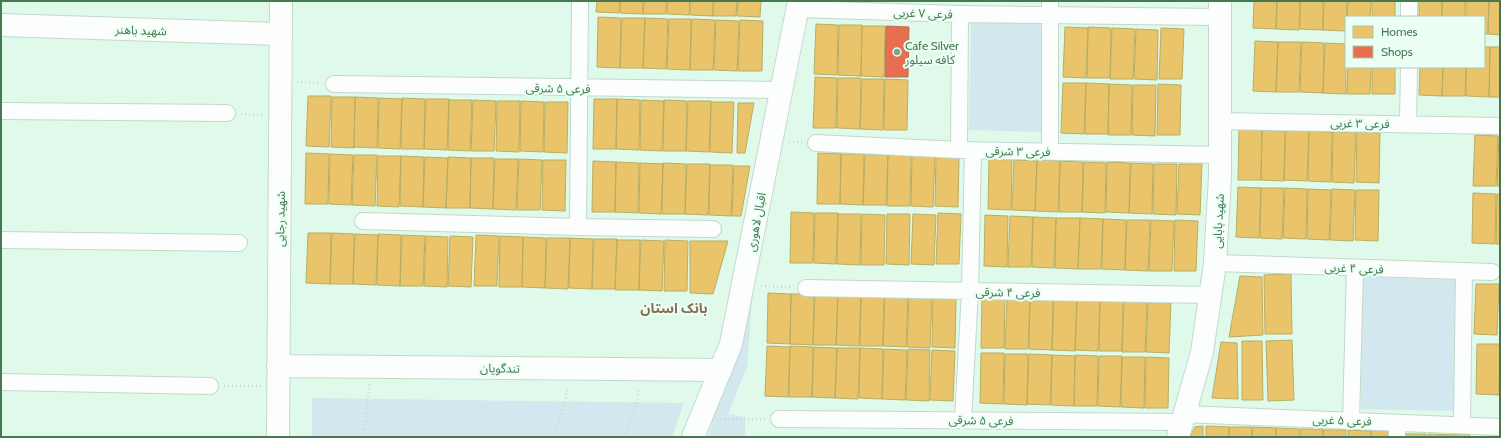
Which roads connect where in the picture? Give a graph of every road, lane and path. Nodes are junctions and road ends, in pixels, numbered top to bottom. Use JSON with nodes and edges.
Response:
{"nodes":[{"id":1,"x":281,"y":1,"type":"edge"},
{"id":2,"x":580,"y":1,"type":"edge"},
{"id":3,"x":1410,"y":1,"type":"edge"},
{"id":4,"x":798,"y":5,"type":"edge"},
{"id":5,"x":1049,"y":8,"type":"edge"},
{"id":6,"x":1220,"y":9,"type":"edge"},
{"id":7,"x":960,"y":14,"type":"junction"},
{"id":8,"x":1409,"y":16,"type":"edge"},
{"id":9,"x":1,"y":25,"type":"edge"},
{"id":10,"x":281,"y":34,"type":"junction"},
{"id":11,"x":1409,"y":68,"type":"edge"},
{"id":12,"x":281,"y":81,"type":"junction"},
{"id":13,"x":334,"y":84,"type":"joint"},
{"id":14,"x":578,"y":88,"type":"junction"},
{"id":15,"x":782,"y":90,"type":"junction"},
{"id":16,"x":1,"y":111,"type":"edge"},
{"id":17,"x":227,"y":113,"type":"joint"},
{"id":18,"x":281,"y":116,"type":"junction"},
{"id":19,"x":1220,"y":121,"type":"junction"},
{"id":20,"x":1408,"y":124,"type":"junction"},
{"id":21,"x":1500,"y":126,"type":"edge"},
{"id":22,"x":772,"y":142,"type":"junction"},
{"id":23,"x":816,"y":143,"type":"joint"},
{"id":24,"x":966,"y":150,"type":"junction"},
{"id":25,"x":1050,"y":152,"type":"junction"},
{"id":26,"x":1220,"y":155,"type":"junction"},
{"id":27,"x":363,"y":221,"type":"dead end"},
{"id":28,"x":578,"y":227,"type":"junction"},
{"id":29,"x":713,"y":229,"type":"dead end"},
{"id":30,"x":1,"y":240,"type":"edge"},
{"id":31,"x":239,"y":243,"type":"dead end"},
{"id":32,"x":1215,"y":263,"type":"junction"},
{"id":33,"x":1355,"y":268,"type":"junction"},
{"id":34,"x":1464,"y":271,"type":"junction"},
{"id":35,"x":1492,"y":272,"type":"dead end"},
{"id":36,"x":743,"y":285,"type":"junction"},
{"id":37,"x":806,"y":288,"type":"joint"},
{"id":38,"x":970,"y":291,"type":"junction"},
{"id":39,"x":1210,"y":295,"type":"junction"},
{"id":40,"x":374,"y":367,"type":"junction"},
{"id":41,"x":567,"y":369,"type":"junction"},
{"id":42,"x":643,"y":370,"type":"junction"},
{"id":43,"x":721,"y":370,"type":"junction"},
{"id":44,"x":278,"y":376,"type":"junction"},
{"id":45,"x":1,"y":382,"type":"edge"},
{"id":46,"x":210,"y":386,"type":"joint"},
{"id":47,"x":779,"y":419,"type":"joint"},
{"id":48,"x":963,"y":419,"type":"junction"},
{"id":49,"x":1351,"y":421,"type":"junction"},
{"id":50,"x":1181,"y":424,"type":"edge"},
{"id":51,"x":1500,"y":427,"type":"edge"},
{"id":52,"x":697,"y":428,"type":"edge"},
{"id":53,"x":1469,"y":429,"type":"edge"},
{"id":54,"x":1397,"y":430,"type":"edge"},
{"id":55,"x":278,"y":437,"type":"edge"},
{"id":56,"x":363,"y":437,"type":"edge"},
{"id":57,"x":554,"y":437,"type":"edge"},
{"id":58,"x":624,"y":437,"type":"edge"}],
"edges":[{"from":1,"to":10,"type":"street","name":"شهید رجایی"},
{"from":2,"to":14,"type":"street"},
{"from":3,"to":8,"type":"street"},
{"from":4,"to":7,"type":"street","name":"فرعی ۷ غربی"},
{"from":4,"to":15,"type":"street","name":"اقبال لاهوری"},
{"from":5,"to":6,"type":"street","name":"فرعی ۷ غربی"},
{"from":5,"to":7,"type":"street","name":"فرعی ۷ غربی"},
{"from":5,"to":25,"type":"street"},
{"from":6,"to":19,"type":"street","name":"شهید بابایی"},
{"from":7,"to":24,"type":"street"},
{"from":9,"to":10,"type":"street","name":"شهید باهنر"},
{"from":10,"to":12,"type":"street","name":"شهید رجایی"},
{"from":11,"to":20,"type":"street"},
{"from":12,"to":13,"type":"path"},
{"from":12,"to":18,"type":"street","name":"شهید رجایی"},
{"from":13,"to":14,"type":"street","name":"فرعی ۵ شرقی"},
{"from":14,"to":15,"type":"street","name":"فرعی ۵ شرقی"},
{"from":14,"to":28,"type":"street"},
{"from":15,"to":22,"type":"street","name":"اقبال لاهوری"},
{"from":16,"to":17,"type":"street"},
{"from":17,"to":18,"type":"path"},
{"from":18,"to":44,"type":"street","name":"شهید رجایی"},
{"from":19,"to":20,"type":"street","name":"فرعی ۳ غربی"},
{"from":19,"to":26,"type":"street","name":"شهید بابایی"},
{"from":20,"to":21,"type":"street","name":"فرعی ۳ غربی"},
{"from":22,"to":23,"type":"path"},
{"from":22,"to":36,"type":"street","name":"اقبال لاهوری"},
{"from":23,"to":24,"type":"street","name":"فرعی ۳ شرقی"},
{"from":24,"to":25,"type":"street","name":"فرعی ۳ شرقی"},
{"from":24,"to":38,"type":"street"},
{"from":25,"to":26,"type":"street","name":"فرعی ۳ شرقی"},
{"from":26,"to":32,"type":"street","name":"شهید بابایی"},
{"from":27,"to":28,"type":"street"},
{"from":28,"to":29,"type":"street"},
{"from":30,"to":31,"type":"street"},
{"from":32,"to":33,"type":"street","name":"فرعی ۴ غربی"},
{"from":32,"to":39,"type":"street","name":"شهید بابایی"},
{"from":33,"to":34,"type":"street","name":"فرعی ۴ غربی"},
{"from":33,"to":49,"type":"street"},
{"from":34,"to":35,"type":"street","name":"فرعی ۴ غربی"},
{"from":34,"to":53,"type":"street"},
{"from":36,"to":37,"type":"path"},
{"from":36,"to":43,"type":"street","name":"اقبال لاهوری"},
{"from":37,"to":38,"type":"street","name":"فرعی ۴ شرقی"},
{"from":38,"to":39,"type":"street","name":"فرعی ۴ شرقی"},
{"from":38,"to":48,"type":"street"},
{"from":39,"to":50,"type":"street","name":"شهید بابایی"},
{"from":40,"to":41,"type":"street","name":"تندگویان"},
{"from":40,"to":44,"type":"street","name":"تندگویان"},
{"from":40,"to":56,"type":"path"},
{"from":41,"to":42,"type":"street","name":"تندگویان"},
{"from":41,"to":57,"type":"path"},
{"from":42,"to":43,"type":"street","name":"تندگویان"},
{"from":42,"to":58,"type":"path"},
{"from":43,"to":52,"type":"street","name":"اقبال لاهوری"},
{"from":44,"to":46,"type":"path"},
{"from":44,"to":55,"type":"street","name":"شهید رجایی"},
{"from":45,"to":46,"type":"street"},
{"from":47,"to":48,"type":"street","name":"فرعی ۵ شرقی"},
{"from":47,"to":52,"type":"path"},
{"from":48,"to":50,"type":"street","name":"فرعی ۵ شرقی"},
{"from":49,"to":50,"type":"street","name":"فرعی ۵ غربی"},
{"from":49,"to":54,"type":"street","name":"فرعی ۵ غربی"},
{"from":51,"to":53,"type":"street","name":"فرعی ۵ غربی"},
{"from":53,"to":54,"type":"street","name":"فرعی ۵ غربی"}]}
